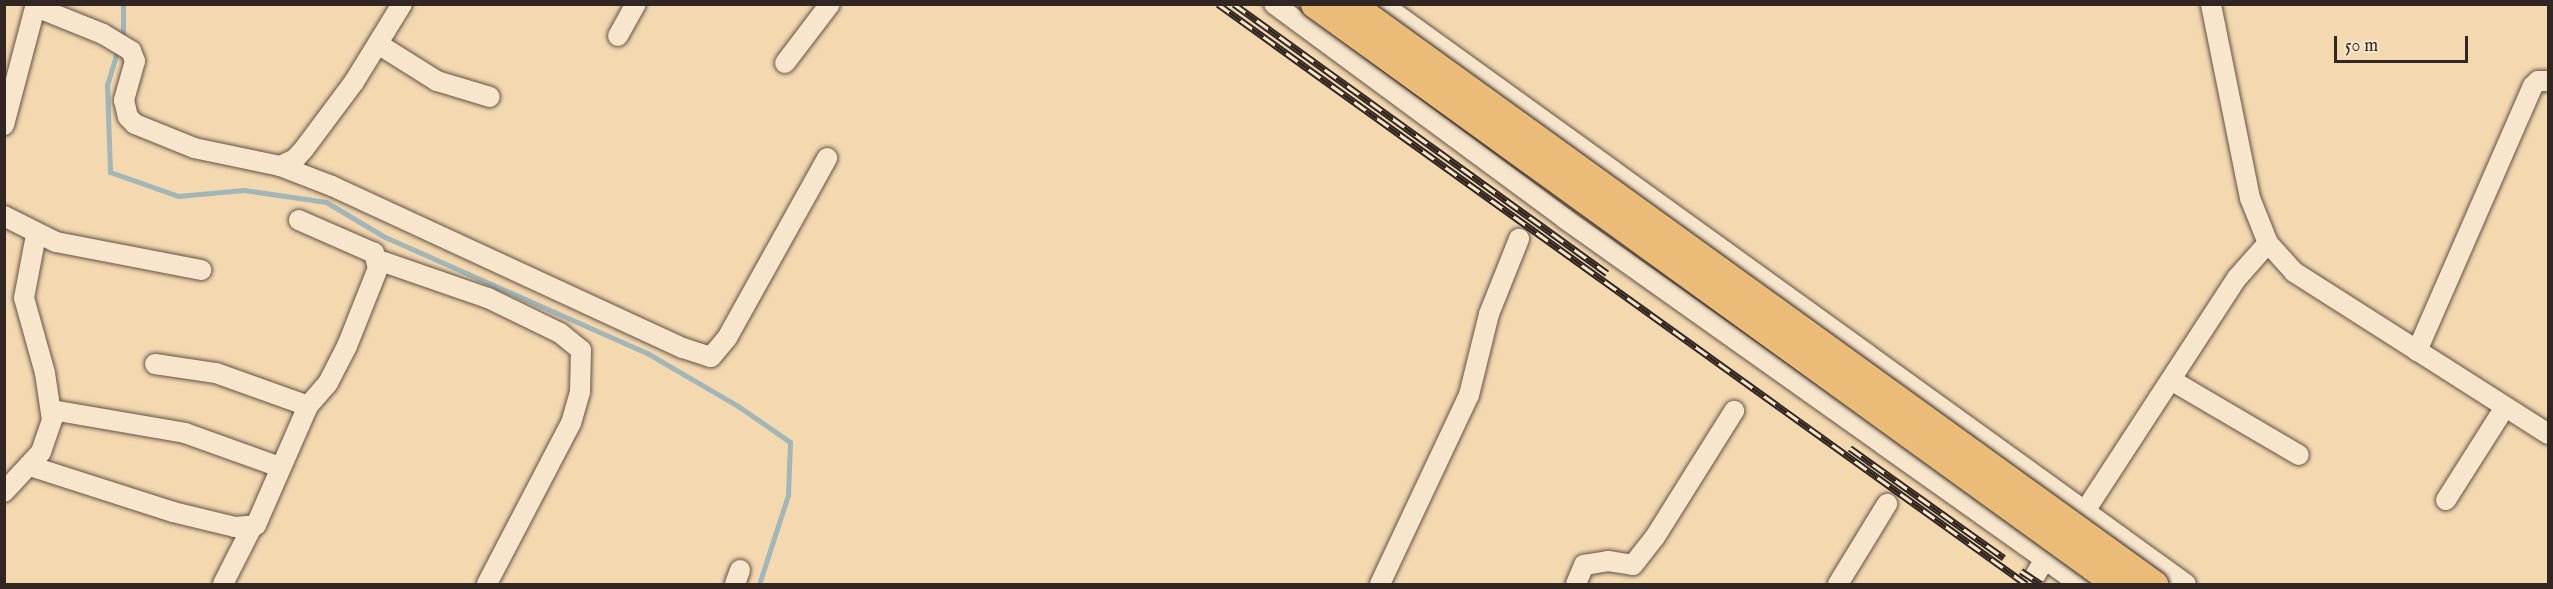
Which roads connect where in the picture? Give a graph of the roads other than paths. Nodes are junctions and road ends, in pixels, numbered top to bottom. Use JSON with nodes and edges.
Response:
{"nodes":[{"id":1,"x":402,"y":4,"type":"edge"},
{"id":2,"x":636,"y":4,"type":"edge"},
{"id":3,"x":830,"y":4,"type":"edge"},
{"id":4,"x":1314,"y":4,"type":"edge"},
{"id":5,"x":1351,"y":4,"type":"edge"},
{"id":6,"x":2211,"y":4,"type":"edge"},
{"id":7,"x":1384,"y":5,"type":"edge"},
{"id":8,"x":36,"y":6,"type":"edge"},
{"id":9,"x":1280,"y":6,"type":"edge"},
{"id":10,"x":618,"y":36,"type":"dead end"},
{"id":11,"x":378,"y":44,"type":"junction"},
{"id":12,"x":785,"y":63,"type":"dead end"},
{"id":13,"x":2548,"y":81,"type":"edge"},
{"id":14,"x":490,"y":97,"type":"dead end"},
{"id":15,"x":4,"y":125,"type":"edge"},
{"id":16,"x":827,"y":158,"type":"dead end"},
{"id":17,"x":280,"y":166,"type":"junction"},
{"id":18,"x":4,"y":216,"type":"edge"},
{"id":19,"x":299,"y":220,"type":"dead end"},
{"id":20,"x":36,"y":235,"type":"junction"},
{"id":21,"x":1519,"y":238,"type":"dead end"},
{"id":22,"x":2268,"y":243,"type":"junction"},
{"id":23,"x":378,"y":260,"type":"junction"},
{"id":24,"x":201,"y":270,"type":"dead end"},
{"id":25,"x":2417,"y":351,"type":"junction"},
{"id":26,"x":155,"y":364,"type":"dead end"},
{"id":27,"x":2171,"y":380,"type":"junction"},
{"id":28,"x":308,"y":406,"type":"junction"},
{"id":29,"x":2505,"y":407,"type":"junction"},
{"id":30,"x":52,"y":410,"type":"junction"},
{"id":31,"x":1734,"y":411,"type":"dead end"},
{"id":32,"x":2548,"y":432,"type":"edge"},
{"id":33,"x":2299,"y":456,"type":"dead end"},
{"id":34,"x":2010,"y":458,"type":"junction"},
{"id":35,"x":30,"y":466,"type":"junction"},
{"id":36,"x":280,"y":467,"type":"junction"},
{"id":37,"x":4,"y":492,"type":"edge"},
{"id":38,"x":2446,"y":500,"type":"dead end"},
{"id":39,"x":1887,"y":504,"type":"dead end"},
{"id":40,"x":1976,"y":509,"type":"junction"},
{"id":41,"x":2085,"y":511,"type":"junction"},
{"id":42,"x":252,"y":527,"type":"junction"},
{"id":43,"x":2045,"y":559,"type":"junction"},
{"id":44,"x":223,"y":585,"type":"edge"},
{"id":45,"x":487,"y":585,"type":"edge"},
{"id":46,"x":1380,"y":585,"type":"edge"},
{"id":47,"x":1576,"y":585,"type":"edge"},
{"id":48,"x":1838,"y":585,"type":"edge"},
{"id":49,"x":2030,"y":585,"type":"edge"},
{"id":50,"x":2080,"y":585,"type":"edge"},
{"id":51,"x":2116,"y":585,"type":"edge"},
{"id":52,"x":2154,"y":585,"type":"edge"},
{"id":53,"x":2186,"y":585,"type":"edge"}],
"edges":[{"from":1,"to":11,"type":"street"},
{"from":2,"to":10,"type":"street"},
{"from":3,"to":12,"type":"street"},
{"from":4,"to":51,"type":"highway","bridge":true},
{"from":5,"to":52,"type":"highway","bridge":true},
{"from":6,"to":22,"type":"street"},
{"from":7,"to":34,"type":"street"},
{"from":8,"to":15,"type":"street"},
{"from":8,"to":17,"type":"street"},
{"from":9,"to":40,"type":"street"},
{"from":11,"to":14,"type":"street"},
{"from":11,"to":17,"type":"street"},
{"from":13,"to":25,"type":"street"},
{"from":16,"to":17,"type":"street"},
{"from":18,"to":20,"type":"street"},
{"from":19,"to":23,"type":"street"},
{"from":20,"to":24,"type":"street"},
{"from":20,"to":30,"type":"street"},
{"from":21,"to":46,"type":"street"},
{"from":22,"to":25,"type":"street"},
{"from":22,"to":27,"type":"street"},
{"from":23,"to":28,"type":"street"},
{"from":23,"to":45,"type":"street"},
{"from":25,"to":29,"type":"street"},
{"from":26,"to":28,"type":"street"},
{"from":27,"to":33,"type":"street"},
{"from":27,"to":41,"type":"street"},
{"from":28,"to":36,"type":"street"},
{"from":29,"to":32,"type":"street"},
{"from":29,"to":38,"type":"street"},
{"from":30,"to":35,"type":"street"},
{"from":30,"to":36,"type":"street"},
{"from":31,"to":47,"type":"street"},
{"from":34,"to":40,"type":"street"},
{"from":34,"to":41,"type":"street"},
{"from":35,"to":37,"type":"street"},
{"from":35,"to":42,"type":"street"},
{"from":36,"to":42,"type":"street"},
{"from":39,"to":48,"type":"street"},
{"from":40,"to":43,"type":"street"},
{"from":41,"to":53,"type":"street"},
{"from":42,"to":44,"type":"street"},
{"from":43,"to":49,"type":"street"},
{"from":43,"to":50,"type":"street"}]}
